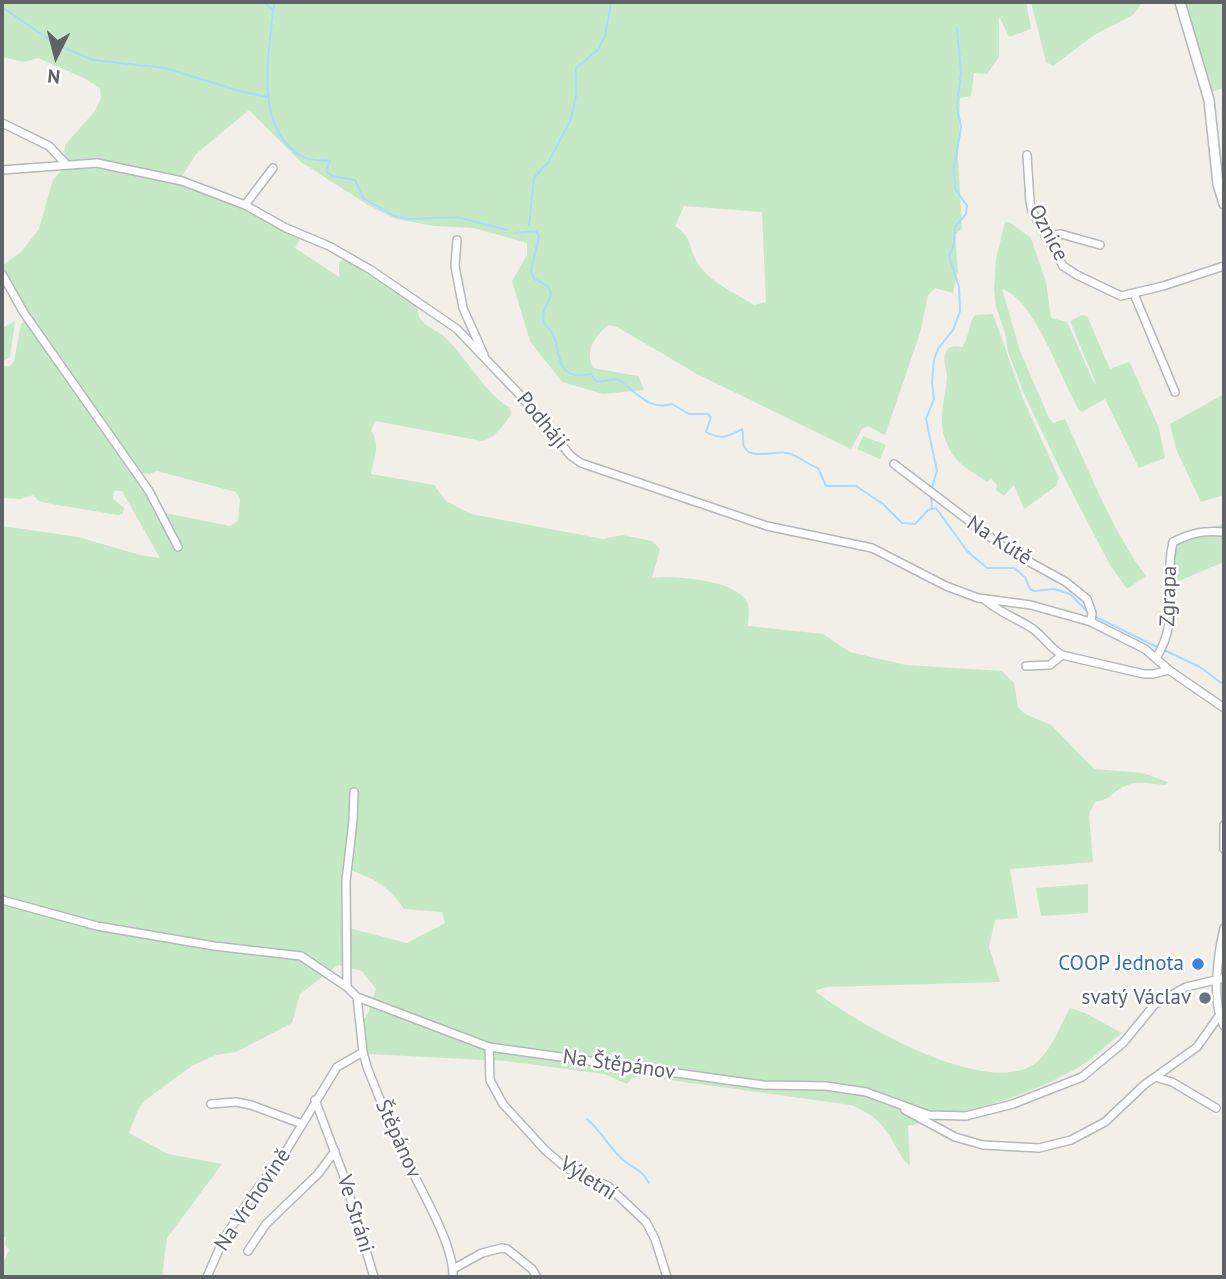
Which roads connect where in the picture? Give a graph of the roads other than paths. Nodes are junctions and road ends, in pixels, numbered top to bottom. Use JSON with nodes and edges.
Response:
{"nodes":[{"id":1,"x":1184,"y":3,"type":"edge"},
{"id":2,"x":2,"y":123,"type":"edge"},
{"id":3,"x":1027,"y":155,"type":"dead end"},
{"id":4,"x":66,"y":164,"type":"junction"},
{"id":5,"x":274,"y":168,"type":"dead end"},
{"id":6,"x":2,"y":170,"type":"edge"},
{"id":7,"x":1224,"y":204,"type":"edge"},
{"id":8,"x":245,"y":205,"type":"junction"},
{"id":9,"x":1045,"y":236,"type":"junction"},
{"id":10,"x":457,"y":240,"type":"dead end"},
{"id":11,"x":1100,"y":245,"type":"dead end"},
{"id":12,"x":1224,"y":266,"type":"edge"},
{"id":13,"x":2,"y":274,"type":"edge"},
{"id":14,"x":1133,"y":293,"type":"junction"},
{"id":15,"x":484,"y":356,"type":"junction"},
{"id":16,"x":1175,"y":392,"type":"dead end"},
{"id":17,"x":894,"y":464,"type":"dead end"},
{"id":18,"x":1224,"y":532,"type":"edge"},
{"id":19,"x":178,"y":547,"type":"dead end"},
{"id":20,"x":985,"y":600,"type":"junction"},
{"id":21,"x":1092,"y":618,"type":"junction"},
{"id":22,"x":1160,"y":652,"type":"junction"},
{"id":23,"x":1062,"y":655,"type":"junction"},
{"id":24,"x":1026,"y":666,"type":"dead end"},
{"id":25,"x":1169,"y":670,"type":"junction"},
{"id":26,"x":1224,"y":708,"type":"edge"},
{"id":27,"x":354,"y":792,"type":"dead end"},
{"id":28,"x":1224,"y":825,"type":"edge"},
{"id":29,"x":1224,"y":849,"type":"edge"},
{"id":30,"x":2,"y":900,"type":"edge"},
{"id":31,"x":1224,"y":931,"type":"edge"},
{"id":32,"x":1221,"y":979,"type":"edge"},
{"id":33,"x":348,"y":987,"type":"junction"},
{"id":34,"x":357,"y":997,"type":"junction"},
{"id":35,"x":1219,"y":1016,"type":"junction"},
{"id":36,"x":1224,"y":1026,"type":"edge"},
{"id":37,"x":489,"y":1047,"type":"junction"},
{"id":38,"x":363,"y":1052,"type":"junction"},
{"id":39,"x":1155,"y":1077,"type":"junction"},
{"id":40,"x":316,"y":1100,"type":"junction"},
{"id":41,"x":891,"y":1103,"type":"junction"},
{"id":42,"x":211,"y":1104,"type":"dead end"},
{"id":43,"x":1216,"y":1108,"type":"dead end"},
{"id":44,"x":302,"y":1124,"type":"junction"},
{"id":45,"x":335,"y":1151,"type":"junction"},
{"id":46,"x":248,"y":1251,"type":"dead end"},
{"id":47,"x":453,"y":1273,"type":"edge"},
{"id":48,"x":207,"y":1277,"type":"edge"},
{"id":49,"x":374,"y":1277,"type":"edge"},
{"id":50,"x":537,"y":1277,"type":"edge"},
{"id":51,"x":667,"y":1277,"type":"edge"}],
"edges":[{"from":1,"to":7,"type":"street"},
{"from":2,"to":4,"type":"street"},
{"from":3,"to":9,"type":"street","name":"Oznice"},
{"from":4,"to":6,"type":"street","name":"Podhájí"},
{"from":4,"to":8,"type":"street","name":"Podhájí"},
{"from":5,"to":8,"type":"street"},
{"from":8,"to":15,"type":"street","name":"Podhájí"},
{"from":9,"to":11,"type":"street"},
{"from":9,"to":14,"type":"street","name":"Oznice"},
{"from":10,"to":15,"type":"street"},
{"from":12,"to":14,"type":"street","name":"Oznice"},
{"from":13,"to":19,"type":"street"},
{"from":14,"to":16,"type":"street"},
{"from":15,"to":20,"type":"street","name":"Podhájí"},
{"from":17,"to":21,"type":"street","name":"Na Kútě"},
{"from":18,"to":22,"type":"street","name":"Zgrapa"},
{"from":20,"to":21,"type":"street","name":"Podhájí"},
{"from":20,"to":23,"type":"street"},
{"from":21,"to":22,"type":"street","name":"Podhájí"},
{"from":22,"to":25,"type":"street","name":"Podhájí"},
{"from":23,"to":24,"type":"street"},
{"from":23,"to":25,"type":"street"},
{"from":25,"to":26,"type":"street","name":"Podhájí"},
{"from":27,"to":33,"type":"street"},
{"from":28,"to":29,"type":"street"},
{"from":30,"to":33,"type":"street","name":"Na Štěpánov"},
{"from":31,"to":32,"type":"street"},
{"from":32,"to":35,"type":"street"},
{"from":32,"to":41,"type":"street","name":"Na Štěpánov"},
{"from":33,"to":34,"type":"street","name":"Na Štěpánov"},
{"from":34,"to":37,"type":"street","name":"Na Štěpánov"},
{"from":34,"to":38,"type":"street","name":"Štěpánov"},
{"from":35,"to":36,"type":"street"},
{"from":35,"to":39,"type":"street"},
{"from":37,"to":41,"type":"street","name":"Na Štěpánov"},
{"from":37,"to":51,"type":"street","name":"Výletní"},
{"from":38,"to":40,"type":"street","name":"Na Vrchovině"},
{"from":38,"to":47,"type":"street","name":"Štěpánov"},
{"from":39,"to":41,"type":"street"},
{"from":39,"to":43,"type":"street"},
{"from":40,"to":44,"type":"street","name":"Na Vrchovině"},
{"from":40,"to":45,"type":"street","name":"Ve Stráni"},
{"from":42,"to":44,"type":"street","name":"Na Vrchovině"},
{"from":44,"to":48,"type":"street","name":"Na Vrchovině"},
{"from":45,"to":46,"type":"street","name":"Ve Stráni"},
{"from":45,"to":49,"type":"street","name":"Ve Stráni"},
{"from":47,"to":50,"type":"street"}]}
